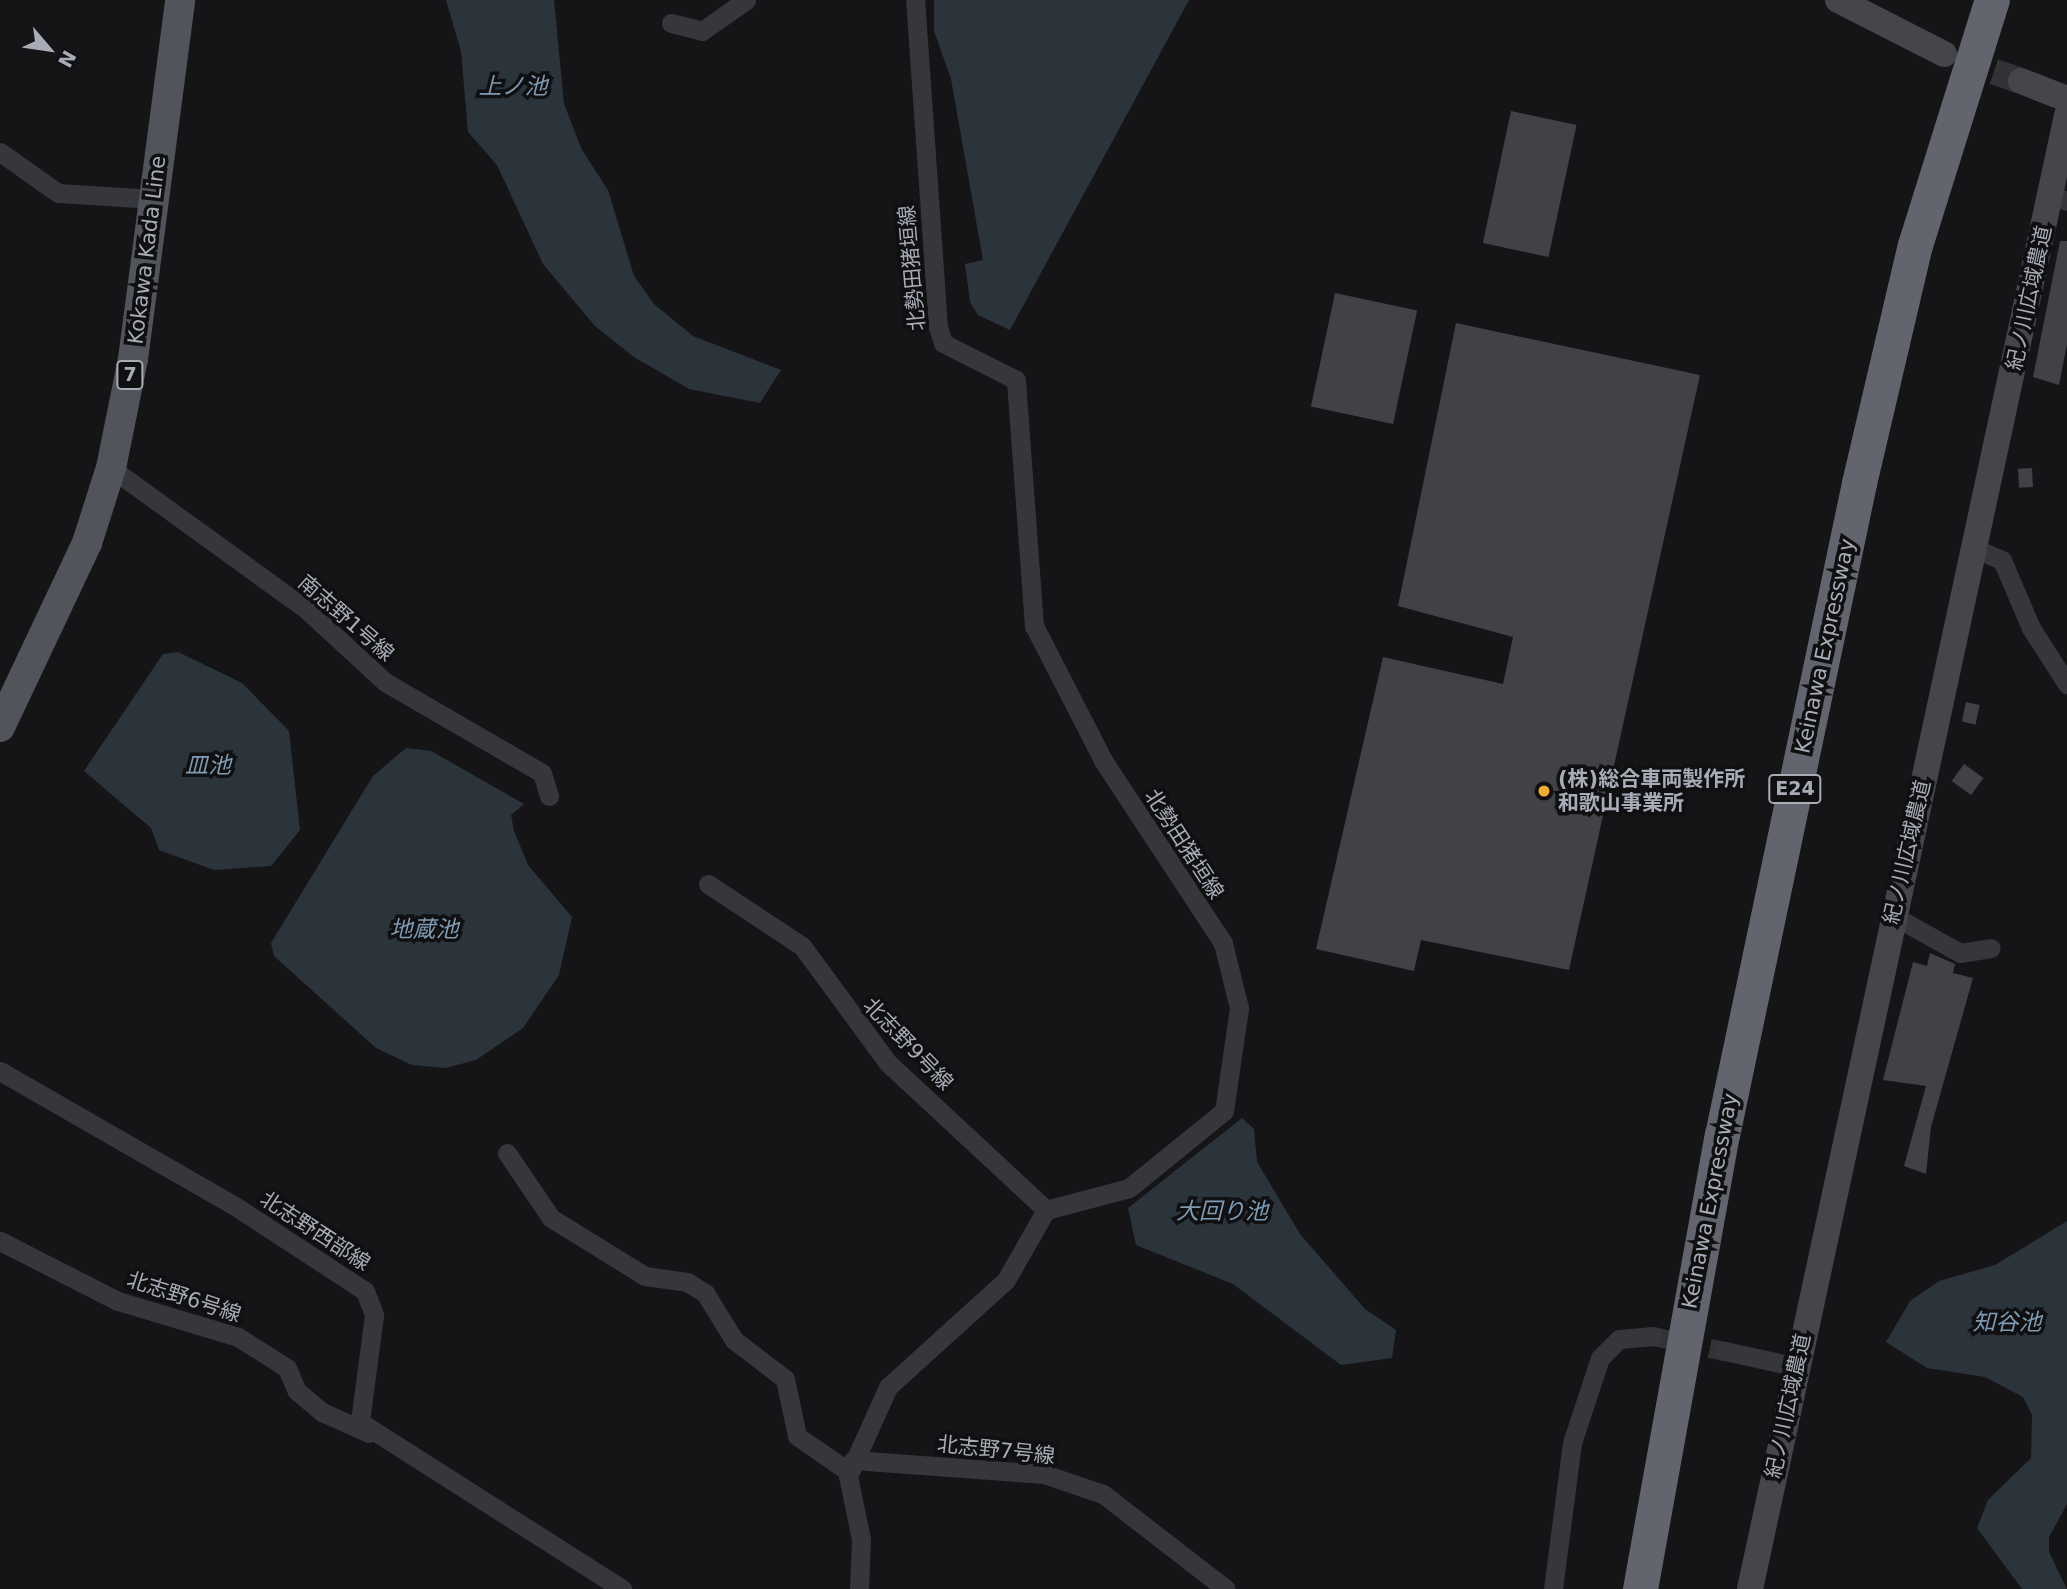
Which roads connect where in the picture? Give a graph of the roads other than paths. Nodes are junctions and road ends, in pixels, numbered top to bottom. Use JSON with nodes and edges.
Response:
{"nodes":[{"id":1,"x":180,"y":0,"type":"edge"},
{"id":2,"x":746,"y":0,"type":"edge"},
{"id":3,"x":915,"y":0,"type":"edge"},
{"id":4,"x":1838,"y":0,"type":"edge"},
{"id":5,"x":1992,"y":0,"type":"edge"},
{"id":6,"x":1869,"y":9,"type":"edge"},
{"id":7,"x":671,"y":23,"type":"dead end"},
{"id":8,"x":1944,"y":54,"type":"tunnel mouth"},
{"id":9,"x":2021,"y":81,"type":"tunnel mouth"},
{"id":10,"x":2067,"y":99,"type":"edge"},
{"id":11,"x":2067,"y":116,"type":"edge"},
{"id":12,"x":0,"y":152,"type":"edge"},
{"id":13,"x":2059,"y":198,"type":"edge"},
{"id":14,"x":154,"y":199,"type":"junction"},
{"id":15,"x":111,"y":468,"type":"junction"},
{"id":16,"x":1976,"y":550,"type":"junction"},
{"id":17,"x":2067,"y":684,"type":"edge"},
{"id":18,"x":0,"y":727,"type":"edge"},
{"id":19,"x":549,"y":796,"type":"dead end"},
{"id":20,"x":708,"y":884,"type":"dead end"},
{"id":21,"x":1892,"y":915,"type":"junction"},
{"id":22,"x":1991,"y":948,"type":"dead end"},
{"id":23,"x":0,"y":1071,"type":"edge"},
{"id":24,"x":507,"y":1153,"type":"dead end"},
{"id":25,"x":1046,"y":1210,"type":"junction"},
{"id":26,"x":0,"y":1241,"type":"edge"},
{"id":27,"x":1653,"y":1336,"type":"tunnel mouth"},
{"id":28,"x":1725,"y":1352,"type":"tunnel mouth"},
{"id":29,"x":1797,"y":1367,"type":"junction"},
{"id":30,"x":375,"y":1436,"type":"junction"},
{"id":31,"x":851,"y":1466,"type":"junction"},
{"id":32,"x":622,"y":1589,"type":"edge"},
{"id":33,"x":859,"y":1589,"type":"edge"},
{"id":34,"x":1226,"y":1589,"type":"edge"},
{"id":35,"x":1553,"y":1589,"type":"edge"},
{"id":36,"x":1640,"y":1589,"type":"edge"},
{"id":37,"x":1749,"y":1589,"type":"edge"}],
"edges":[{"from":1,"to":14,"type":"main road","name":"Kokawa Kada Line","number":"7"},
{"from":2,"to":7,"type":"street"},
{"from":3,"to":25,"type":"street","name":"北勢田猪垣線"},
{"from":4,"to":6,"type":"street"},
{"from":5,"to":36,"type":"highway","name":"Keinawa Expressway","number":"E24"},
{"from":6,"to":8,"type":"street"},
{"from":9,"to":10,"type":"street"},
{"from":11,"to":13,"type":"street","name":"紀ノ川広域農道"},
{"from":12,"to":14,"type":"street"},
{"from":13,"to":16,"type":"street","name":"紀ノ川広域農道"},
{"from":14,"to":15,"type":"main road","name":"Kokawa Kada Line","number":"7"},
{"from":15,"to":18,"type":"main road","name":"Kokawa Kada Line","number":"7"},
{"from":15,"to":19,"type":"street","name":"南志野1号線"},
{"from":16,"to":17,"type":"street"},
{"from":16,"to":21,"type":"street","name":"紀ノ川広域農道"},
{"from":20,"to":25,"type":"street","name":"北志野9号線"},
{"from":21,"to":22,"type":"street"},
{"from":21,"to":29,"type":"street","name":"紀ノ川広域農道"},
{"from":23,"to":30,"type":"street","name":"北志野西部線"},
{"from":24,"to":31,"type":"street"},
{"from":25,"to":31,"type":"street"},
{"from":26,"to":30,"type":"street","name":"北志野6号線"},
{"from":27,"to":35,"type":"street"},
{"from":28,"to":29,"type":"street"},
{"from":29,"to":37,"type":"street","name":"紀ノ川広域農道"},
{"from":30,"to":32,"type":"street"},
{"from":31,"to":33,"type":"street"},
{"from":31,"to":34,"type":"street","name":"北志野7号線"}]}
